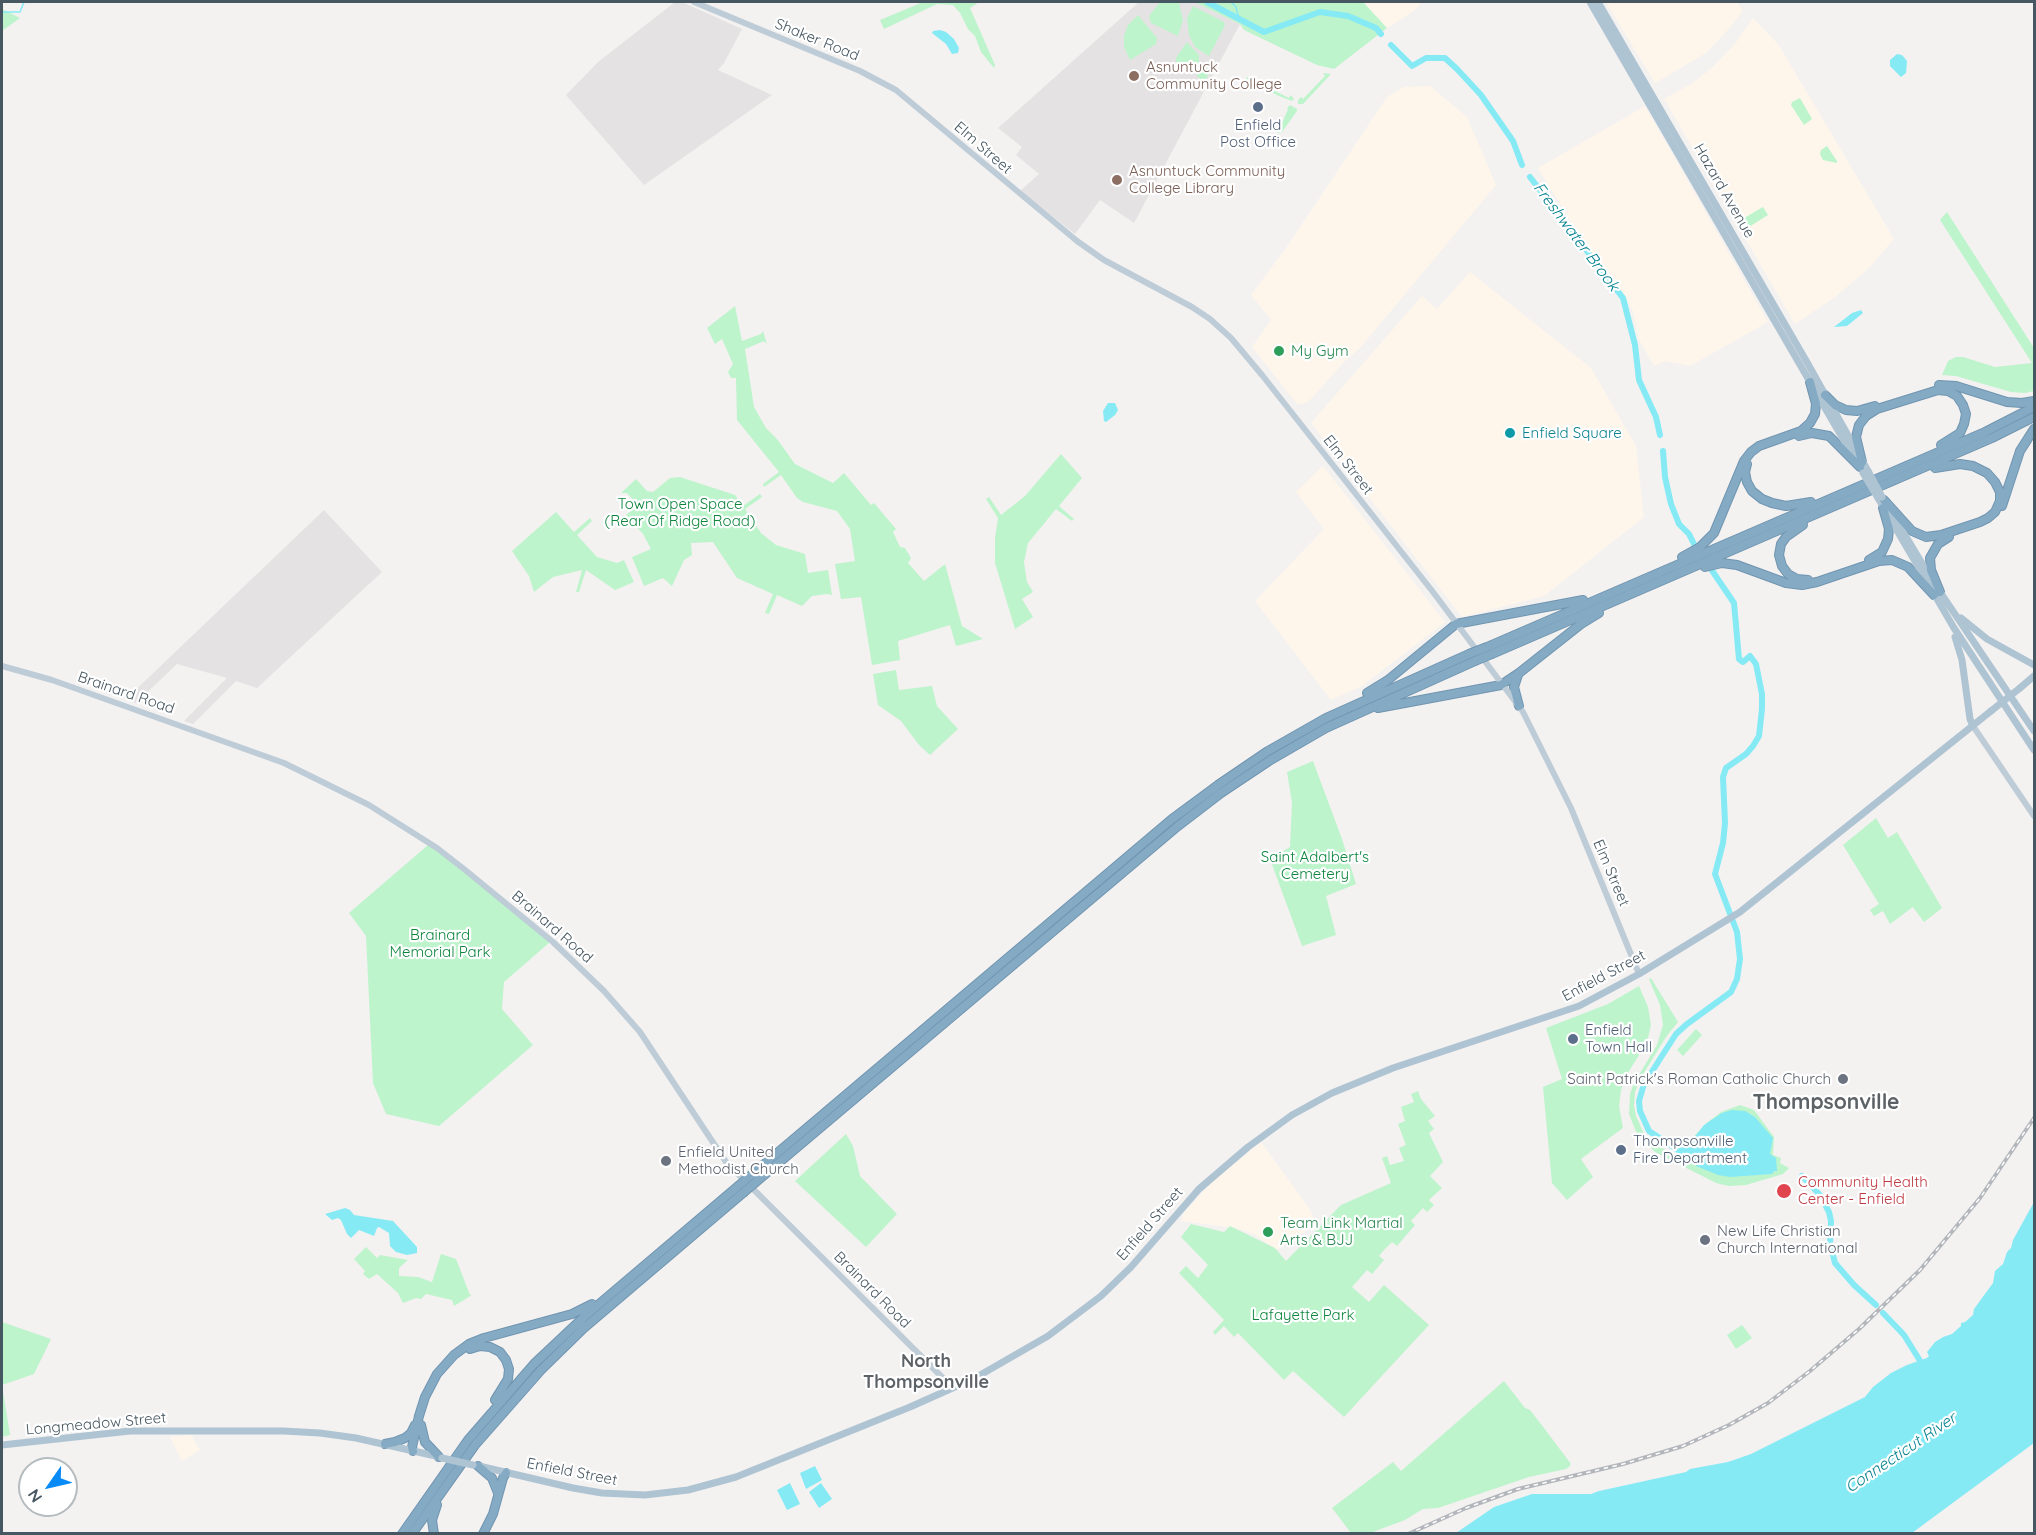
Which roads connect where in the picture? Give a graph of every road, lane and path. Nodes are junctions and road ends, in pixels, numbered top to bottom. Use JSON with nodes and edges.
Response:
{"nodes":[{"id":1,"x":694,"y":2,"type":"edge"},
{"id":2,"x":1594,"y":4,"type":"edge"},
{"id":3,"x":896,"y":90,"type":"joint"},
{"id":4,"x":1699,"y":182,"type":"junction"},
{"id":5,"x":1749,"y":268,"type":"junction"},
{"id":6,"x":1810,"y":382,"type":"junction"},
{"id":7,"x":1826,"y":395,"type":"junction"},
{"id":8,"x":2034,"y":400,"type":"edge"},
{"id":9,"x":2034,"y":407,"type":"edge"},
{"id":10,"x":2034,"y":417,"type":"edge"},
{"id":11,"x":2034,"y":429,"type":"edge"},
{"id":12,"x":1863,"y":468,"type":"junction"},
{"id":13,"x":1917,"y":470,"type":"junction"},
{"id":14,"x":1892,"y":472,"type":"junction"},
{"id":15,"x":1840,"y":494,"type":"junction"},
{"id":16,"x":1850,"y":500,"type":"junction"},
{"id":17,"x":1882,"y":501,"type":"junction"},
{"id":18,"x":1681,"y":572,"type":"junction"},
{"id":19,"x":1634,"y":583,"type":"junction"},
{"id":20,"x":1937,"y":593,"type":"junction"},
{"id":21,"x":1630,"y":594,"type":"junction"},
{"id":22,"x":1600,"y":598,"type":"junction"},
{"id":23,"x":1951,"y":608,"type":"junction"},
{"id":24,"x":1950,"y":623,"type":"junction"},
{"id":25,"x":1457,"y":624,"type":"junction"},
{"id":26,"x":1490,"y":650,"type":"junction"},
{"id":27,"x":1472,"y":658,"type":"junction"},
{"id":28,"x":2034,"y":665,"type":"edge"},
{"id":29,"x":2,"y":666,"type":"edge"},
{"id":30,"x":1520,"y":673,"type":"junction"},
{"id":31,"x":2034,"y":676,"type":"edge"},
{"id":32,"x":1503,"y":684,"type":"junction"},
{"id":33,"x":1520,"y":706,"type":"junction"},
{"id":34,"x":1357,"y":713,"type":"junction"},
{"id":35,"x":1334,"y":714,"type":"junction"},
{"id":36,"x":1974,"y":726,"type":"junction"},
{"id":37,"x":2034,"y":731,"type":"edge"},
{"id":38,"x":2034,"y":750,"type":"edge"},
{"id":39,"x":2034,"y":816,"type":"edge"},
{"id":40,"x":1639,"y":974,"type":"junction"},
{"id":41,"x":753,"y":1179,"type":"junction"},
{"id":42,"x":740,"y":1190,"type":"junction"},
{"id":43,"x":615,"y":1290,"type":"junction"},
{"id":44,"x":953,"y":1388,"type":"junction"},
{"id":45,"x":419,"y":1422,"type":"junction"},
{"id":46,"x":477,"y":1430,"type":"junction"},
{"id":47,"x":192,"y":1431,"type":"joint"},
{"id":48,"x":385,"y":1444,"type":"junction"},
{"id":49,"x":2,"y":1445,"type":"edge"},
{"id":50,"x":413,"y":1451,"type":"junction"},
{"id":51,"x":441,"y":1457,"type":"junction"},
{"id":52,"x":476,"y":1466,"type":"junction"},
{"id":53,"x":506,"y":1473,"type":"junction"},
{"id":54,"x":450,"y":1480,"type":"junction"},
{"id":55,"x":498,"y":1498,"type":"junction"},
{"id":56,"x":402,"y":1533,"type":"edge"},
{"id":57,"x":412,"y":1533,"type":"edge"},
{"id":58,"x":434,"y":1533,"type":"edge"},
{"id":59,"x":485,"y":1533,"type":"edge"}],
"edges":[{"from":1,"to":3,"type":"main road","name":"Shaker Road"},
{"from":2,"to":4,"type":"main road","name":"Hazard Avenue"},
{"from":2,"to":4,"type":"main road","name":"Hazard Avenue"},
{"from":3,"to":25,"type":"main road","name":"Elm Street"},
{"from":4,"to":5,"type":"main road","name":"Hazard Avenue"},
{"from":5,"to":6,"type":"main road","name":"Hazard Avenue"},
{"from":5,"to":7,"type":"main road","name":"Hazard Avenue"},
{"from":6,"to":12,"type":"main road","name":"Hazard Avenue"},
{"from":6,"to":19,"type":"highway"},
{"from":7,"to":8,"type":"highway"},
{"from":7,"to":12,"type":"main road","name":"Hazard Avenue"},
{"from":9,"to":14,"type":"highway"},
{"from":10,"to":13,"type":"highway"},
{"from":11,"to":20,"type":"highway"},
{"from":12,"to":14,"type":"highway"},
{"from":12,"to":15,"type":"highway"},
{"from":12,"to":17,"type":"main road","bridge":true},
{"from":13,"to":16,"type":"highway"},
{"from":13,"to":17,"type":"highway"},
{"from":14,"to":15,"type":"highway"},
{"from":15,"to":19,"type":"highway"},
{"from":16,"to":17,"type":"highway"},
{"from":16,"to":18,"type":"highway"},
{"from":17,"to":20,"type":"main road"},
{"from":18,"to":20,"type":"highway"},
{"from":18,"to":21,"type":"highway"},
{"from":19,"to":22,"type":"highway"},
{"from":20,"to":23,"type":"main road"},
{"from":20,"to":24,"type":"main road"},
{"from":21,"to":26,"type":"highway"},
{"from":21,"to":30,"type":"highway"},
{"from":22,"to":25,"type":"highway"},
{"from":22,"to":26,"type":"highway"},
{"from":23,"to":28,"type":"main road"},
{"from":23,"to":37,"type":"main road"},
{"from":24,"to":36,"type":"main road"},
{"from":24,"to":38,"type":"main road"},
{"from":25,"to":32,"type":"main road","name":"Elm Street"},
{"from":25,"to":35,"type":"highway"},
{"from":26,"to":27,"type":"highway","bridge":true},
{"from":27,"to":34,"type":"highway"},
{"from":27,"to":35,"type":"highway"},
{"from":29,"to":44,"type":"main road","name":"Brainard Road"},
{"from":30,"to":32,"type":"highway"},
{"from":30,"to":33,"type":"highway"},
{"from":31,"to":36,"type":"main road","name":"Enfield Street","bridge":true},
{"from":32,"to":33,"type":"main road","name":"Elm Street"},
{"from":32,"to":34,"type":"highway"},
{"from":33,"to":40,"type":"main road","name":"Elm Street"},
{"from":34,"to":41,"type":"highway"},
{"from":35,"to":41,"type":"highway"},
{"from":36,"to":39,"type":"main road"},
{"from":36,"to":40,"type":"main road","name":"Enfield Street"},
{"from":40,"to":44,"type":"main road","name":"Enfield Street"},
{"from":41,"to":42,"type":"highway","bridge":true},
{"from":42,"to":43,"type":"highway"},
{"from":42,"to":54,"type":"highway"},
{"from":43,"to":45,"type":"highway"},
{"from":43,"to":46,"type":"highway"},
{"from":44,"to":53,"type":"main road","name":"Enfield Street"},
{"from":45,"to":46,"type":"highway"},
{"from":45,"to":48,"type":"highway"},
{"from":45,"to":50,"type":"highway"},
{"from":45,"to":51,"type":"highway"},
{"from":46,"to":56,"type":"highway"},
{"from":47,"to":48,"type":"main road","name":"Enfield Street"},
{"from":47,"to":49,"type":"main road","name":"Longmeadow Street"},
{"from":48,"to":50,"type":"main road","name":"Enfield Street"},
{"from":50,"to":51,"type":"main road","name":"Enfield Street"},
{"from":51,"to":52,"type":"main road","name":"Enfield Street","bridge":true},
{"from":52,"to":53,"type":"main road","name":"Enfield Street"},
{"from":52,"to":55,"type":"highway"},
{"from":53,"to":55,"type":"highway"},
{"from":53,"to":59,"type":"highway"},
{"from":54,"to":57,"type":"highway"},
{"from":54,"to":58,"type":"highway"},
{"from":55,"to":59,"type":"highway"}]}
